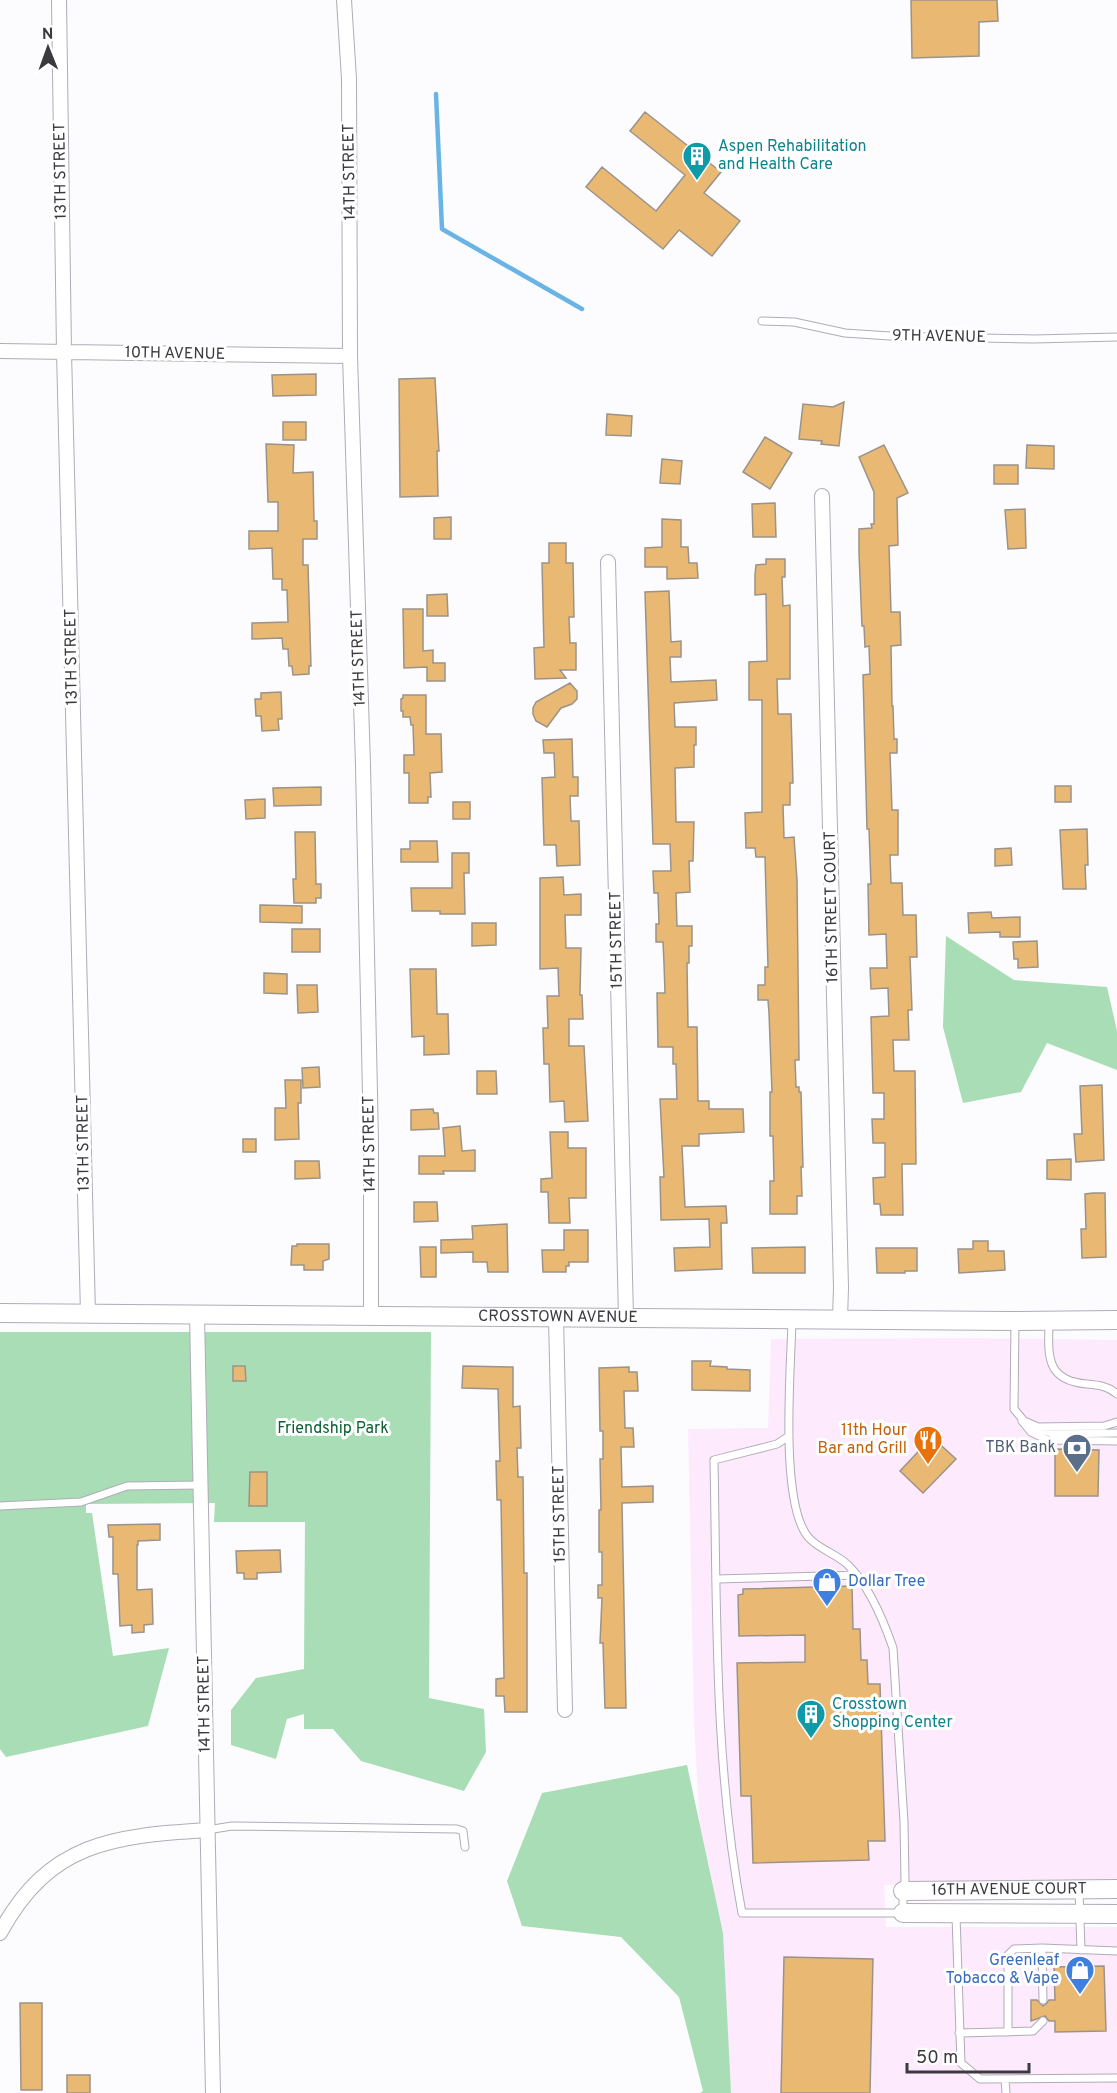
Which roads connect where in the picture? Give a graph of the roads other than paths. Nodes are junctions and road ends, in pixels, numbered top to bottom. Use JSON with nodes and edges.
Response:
{"nodes":[{"id":1,"x":59,"y":0,"type":"edge"},
{"id":2,"x":344,"y":0,"type":"edge"},
{"id":3,"x":762,"y":321,"type":"dead end"},
{"id":4,"x":1117,"y":337,"type":"edge"},
{"id":5,"x":0,"y":351,"type":"edge"},
{"id":6,"x":64,"y":352,"type":"junction"},
{"id":7,"x":350,"y":356,"type":"junction"},
{"id":8,"x":822,"y":496,"type":"dead end"},
{"id":9,"x":608,"y":562,"type":"dead end"},
{"id":10,"x":0,"y":1313,"type":"edge"},
{"id":11,"x":88,"y":1314,"type":"junction"},
{"id":12,"x":198,"y":1315,"type":"junction"},
{"id":13,"x":371,"y":1316,"type":"junction"},
{"id":14,"x":556,"y":1317,"type":"junction"},
{"id":15,"x":626,"y":1318,"type":"junction"},
{"id":16,"x":792,"y":1318,"type":"junction"},
{"id":17,"x":840,"y":1319,"type":"junction"},
{"id":18,"x":1117,"y":1319,"type":"edge"},
{"id":19,"x":1050,"y":1320,"type":"junction"},
{"id":20,"x":1015,"y":1321,"type":"junction"},
{"id":21,"x":1117,"y":1394,"type":"edge"},
{"id":22,"x":1020,"y":1416,"type":"junction"},
{"id":23,"x":1117,"y":1422,"type":"edge"},
{"id":24,"x":1032,"y":1426,"type":"junction"},
{"id":25,"x":1117,"y":1433,"type":"edge"},
{"id":26,"x":789,"y":1436,"type":"junction"},
{"id":27,"x":1117,"y":1441,"type":"edge"},
{"id":28,"x":200,"y":1485,"type":"junction"},
{"id":29,"x":0,"y":1506,"type":"edge"},
{"id":30,"x":857,"y":1575,"type":"junction"},
{"id":31,"x":717,"y":1579,"type":"junction"},
{"id":32,"x":565,"y":1710,"type":"dead end"},
{"id":33,"x":207,"y":1830,"type":"junction"},
{"id":34,"x":465,"y":1847,"type":"dead end"},
{"id":35,"x":1117,"y":1889,"type":"edge"},
{"id":36,"x":1079,"y":1890,"type":"junction"},
{"id":37,"x":903,"y":1891,"type":"junction"},
{"id":38,"x":903,"y":1913,"type":"junction"},
{"id":39,"x":956,"y":1913,"type":"junction"},
{"id":40,"x":1079,"y":1913,"type":"junction"},
{"id":41,"x":1117,"y":1914,"type":"edge"},
{"id":42,"x":0,"y":1933,"type":"edge"},
{"id":43,"x":1042,"y":1948,"type":"junction"},
{"id":44,"x":1081,"y":1950,"type":"junction"},
{"id":45,"x":1117,"y":1951,"type":"edge"},
{"id":46,"x":1043,"y":2000,"type":"dead end"},
{"id":47,"x":1043,"y":2021,"type":"dead end"},
{"id":48,"x":959,"y":2032,"type":"junction"},
{"id":49,"x":1008,"y":2032,"type":"junction"},
{"id":50,"x":1117,"y":2078,"type":"edge"},
{"id":51,"x":1005,"y":2079,"type":"junction"},
{"id":52,"x":213,"y":2093,"type":"edge"},
{"id":53,"x":1005,"y":2093,"type":"edge"}],
"edges":[{"from":1,"to":6,"type":"street","name":"13TH STREET"},
{"from":2,"to":7,"type":"street","name":"14TH STREET"},
{"from":3,"to":4,"type":"lane","name":"9TH AVENUE"},
{"from":5,"to":6,"type":"street","name":"10TH AVENUE"},
{"from":6,"to":7,"type":"street","name":"10TH AVENUE"},
{"from":6,"to":11,"type":"street","name":"13TH STREET"},
{"from":7,"to":13,"type":"street","name":"14TH STREET"},
{"from":8,"to":17,"type":"street","name":"16TH STREET COURT"},
{"from":9,"to":15,"type":"street","name":"15TH STREET"},
{"from":10,"to":11,"type":"street","name":"CROSSTOWN AVENUE"},
{"from":11,"to":12,"type":"street","name":"CROSSTOWN AVENUE"},
{"from":12,"to":13,"type":"street","name":"CROSSTOWN AVENUE"},
{"from":12,"to":28,"type":"street","name":"14TH STREET"},
{"from":13,"to":14,"type":"street","name":"CROSSTOWN AVENUE"},
{"from":14,"to":15,"type":"street","name":"CROSSTOWN AVENUE"},
{"from":14,"to":32,"type":"street","name":"15TH STREET"},
{"from":15,"to":16,"type":"street","name":"CROSSTOWN AVENUE"},
{"from":16,"to":17,"type":"street","name":"CROSSTOWN AVENUE"},
{"from":16,"to":26,"type":"lane"},
{"from":17,"to":20,"type":"street","name":"CROSSTOWN AVENUE"},
{"from":18,"to":19,"type":"street","name":"CROSSTOWN AVENUE"},
{"from":19,"to":20,"type":"street","name":"CROSSTOWN AVENUE"},
{"from":19,"to":21,"type":"lane"},
{"from":20,"to":22,"type":"lane"},
{"from":22,"to":24,"type":"lane"},
{"from":22,"to":27,"type":"lane"},
{"from":23,"to":24,"type":"lane"},
{"from":24,"to":25,"type":"lane"},
{"from":26,"to":30,"type":"lane"},
{"from":26,"to":31,"type":"lane"},
{"from":28,"to":29,"type":"lane"},
{"from":28,"to":33,"type":"street","name":"14TH STREET"},
{"from":30,"to":31,"type":"lane"},
{"from":30,"to":37,"type":"lane"},
{"from":31,"to":38,"type":"lane"},
{"from":33,"to":34,"type":"lane"},
{"from":33,"to":42,"type":"street"},
{"from":33,"to":52,"type":"street","name":"14TH STREET"},
{"from":35,"to":36,"type":"street","name":"16TH AVENUE COURT"},
{"from":36,"to":37,"type":"street","name":"16TH AVENUE COURT"},
{"from":36,"to":40,"type":"lane"},
{"from":37,"to":38,"type":"lane"},
{"from":38,"to":39,"type":"street","name":"16TH AVENUE COURT"},
{"from":39,"to":40,"type":"street","name":"16TH AVENUE COURT"},
{"from":39,"to":48,"type":"lane"},
{"from":40,"to":41,"type":"street","name":"16TH AVENUE COURT"},
{"from":40,"to":44,"type":"lane"},
{"from":43,"to":44,"type":"lane"},
{"from":43,"to":46,"type":"lane"},
{"from":43,"to":49,"type":"lane"},
{"from":44,"to":45,"type":"lane"},
{"from":47,"to":49,"type":"lane"},
{"from":48,"to":49,"type":"lane"},
{"from":48,"to":51,"type":"lane"},
{"from":50,"to":51,"type":"lane"},
{"from":51,"to":53,"type":"lane"}]}
